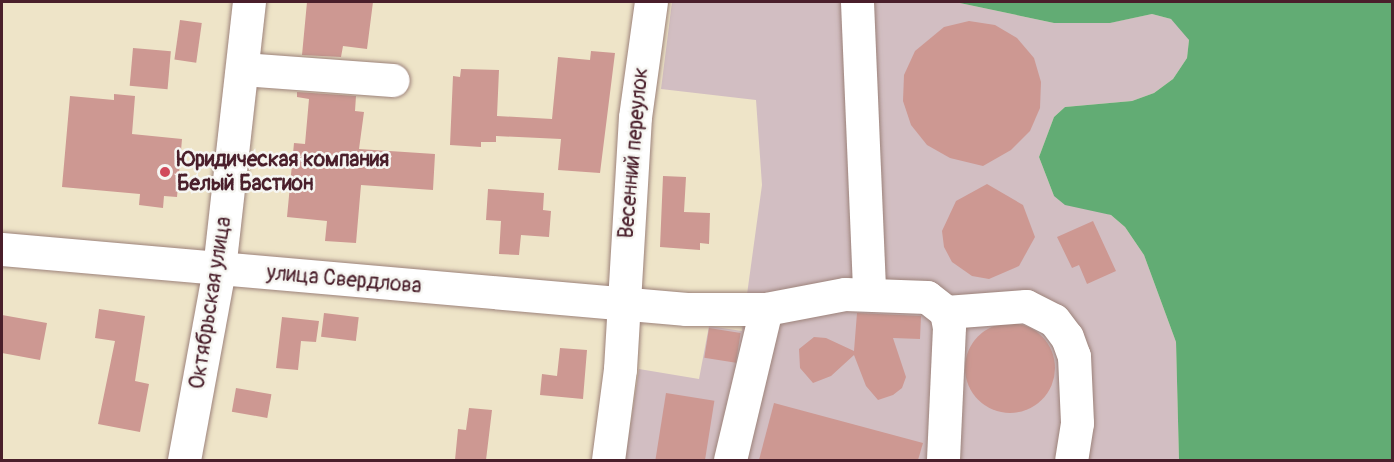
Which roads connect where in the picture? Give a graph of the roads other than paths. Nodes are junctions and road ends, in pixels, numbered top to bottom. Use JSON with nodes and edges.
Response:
{"nodes":[{"id":1,"x":249,"y":2,"type":"edge"},
{"id":2,"x":651,"y":2,"type":"edge"},
{"id":3,"x":857,"y":2,"type":"edge"},
{"id":4,"x":242,"y":69,"type":"junction"},
{"id":5,"x":393,"y":80,"type":"dead end"},
{"id":6,"x":2,"y":249,"type":"edge"},
{"id":7,"x":219,"y":269,"type":"junction"},
{"id":8,"x":869,"y":292,"type":"junction"},
{"id":9,"x":624,"y":304,"type":"junction"},
{"id":10,"x":766,"y":309,"type":"junction"},
{"id":11,"x":946,"y":312,"type":"junction"},
{"id":12,"x":184,"y":460,"type":"edge"},
{"id":13,"x":608,"y":460,"type":"edge"},
{"id":14,"x":730,"y":460,"type":"edge"},
{"id":15,"x":943,"y":460,"type":"edge"},
{"id":16,"x":1071,"y":460,"type":"edge"}],
"edges":[{"from":1,"to":4,"type":"street","name":"Октябрьская улица"},
{"from":2,"to":9,"type":"street","name":"Весенний переулок"},
{"from":3,"to":8,"type":"street"},
{"from":4,"to":5,"type":"street"},
{"from":4,"to":7,"type":"street","name":"Октябрьская улица"},
{"from":6,"to":7,"type":"street","name":"улица Свердлова"},
{"from":7,"to":9,"type":"street","name":"улица Свердлова"},
{"from":7,"to":12,"type":"street","name":"Октябрьская улица"},
{"from":8,"to":10,"type":"street","name":"улица Свердлова"},
{"from":8,"to":11,"type":"street","name":"улица Свердлова"},
{"from":9,"to":10,"type":"street","name":"улица Свердлова"},
{"from":9,"to":13,"type":"street","name":"Весенний переулок"},
{"from":10,"to":14,"type":"street"},
{"from":11,"to":15,"type":"street"},
{"from":11,"to":16,"type":"street"}]}
